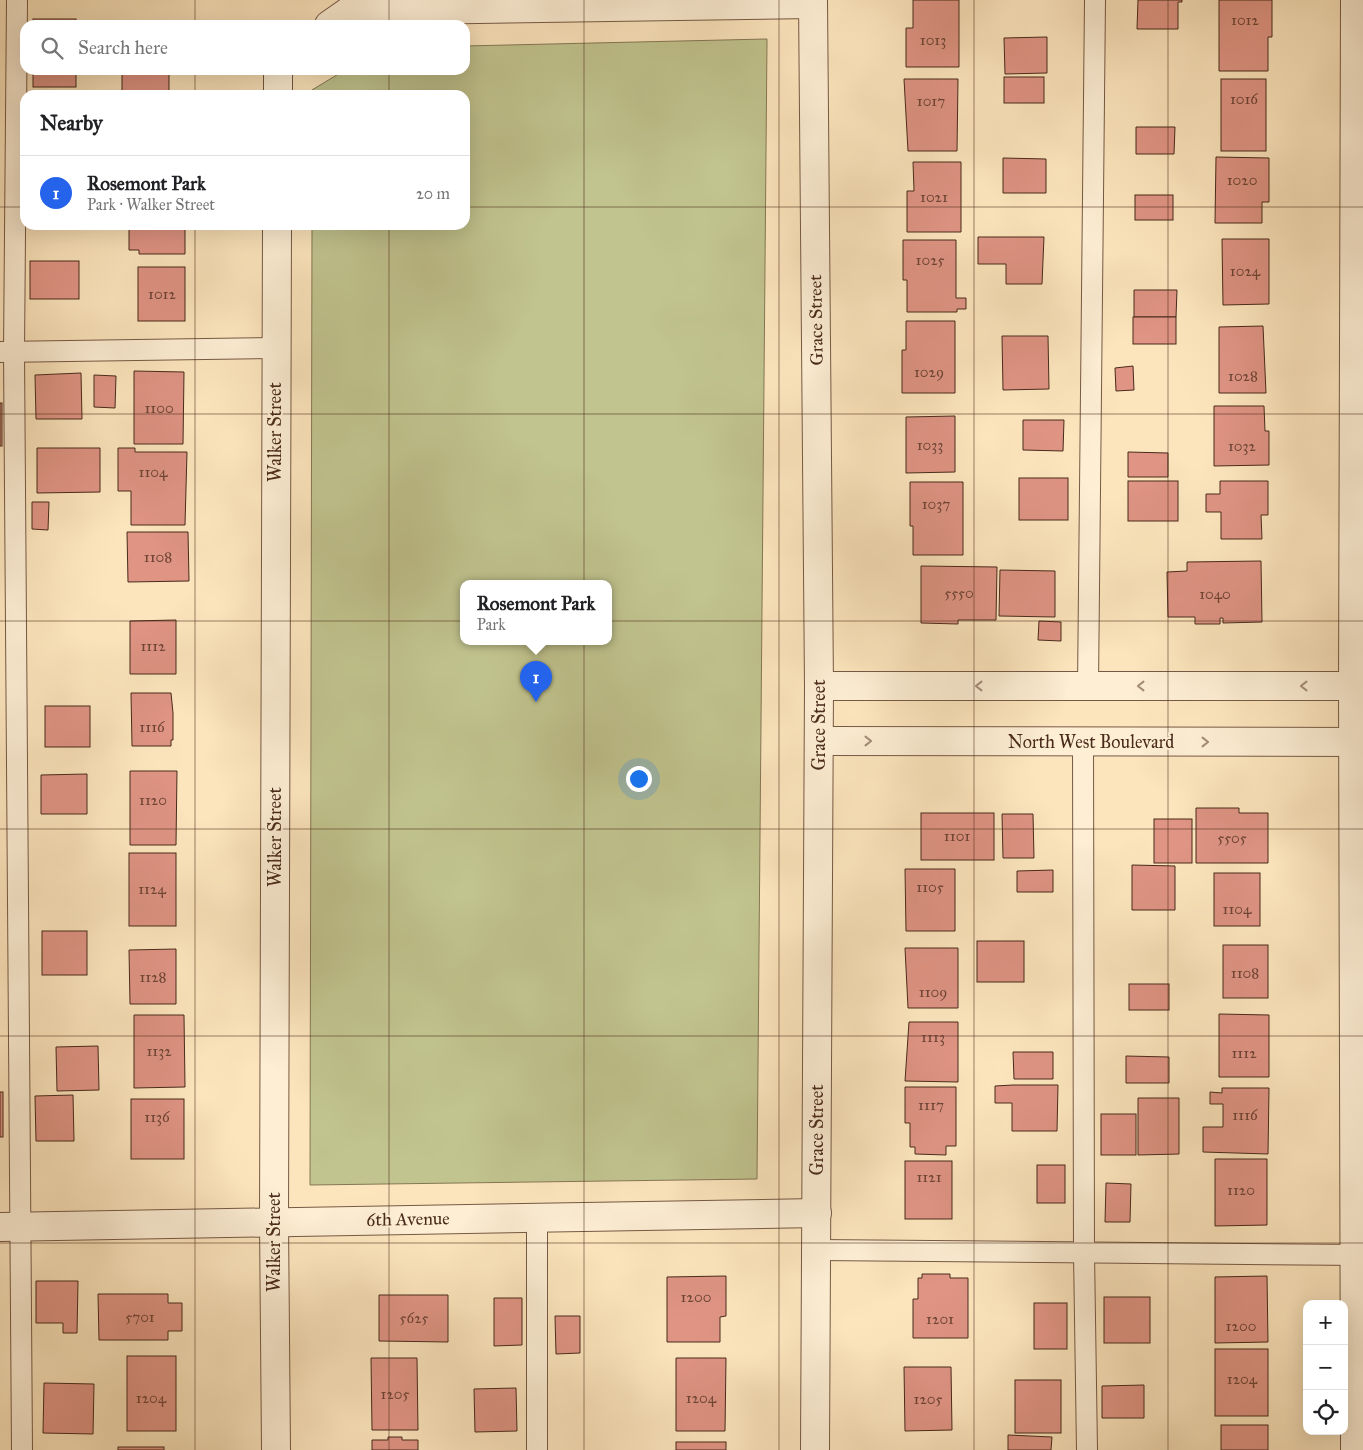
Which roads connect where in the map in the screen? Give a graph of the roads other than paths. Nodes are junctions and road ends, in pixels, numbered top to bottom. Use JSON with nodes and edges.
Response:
{"nodes":[{"id":1,"x":17,"y":0,"type":"edge"},
{"id":2,"x":1095,"y":0,"type":"edge"},
{"id":3,"x":1355,"y":0,"type":"edge"},
{"id":4,"x":813,"y":2,"type":"edge"},
{"id":5,"x":339,"y":18,"type":"edge"},
{"id":6,"x":278,"y":75,"type":"edge"},
{"id":7,"x":278,"y":90,"type":"edge"},
{"id":8,"x":277,"y":230,"type":"edge"},
{"id":9,"x":276,"y":348,"type":"junction"},
{"id":10,"x":7,"y":352,"type":"edge"},
{"id":11,"x":819,"y":686,"type":"junction"},
{"id":12,"x":1088,"y":686,"type":"junction"},
{"id":13,"x":1358,"y":686,"type":"edge"},
{"id":14,"x":819,"y":742,"type":"junction"},
{"id":15,"x":1083,"y":742,"type":"junction"},
{"id":16,"x":1358,"y":742,"type":"edge"},
{"id":17,"x":816,"y":1213,"type":"junction"},
{"id":18,"x":537,"y":1217,"type":"junction"},
{"id":19,"x":274,"y":1221,"type":"junction"},
{"id":20,"x":11,"y":1227,"type":"edge"},
{"id":21,"x":816,"y":1250,"type":"junction"},
{"id":22,"x":1084,"y":1253,"type":"junction"},
{"id":23,"x":1359,"y":1255,"type":"edge"},
{"id":24,"x":22,"y":1450,"type":"edge"},
{"id":25,"x":276,"y":1450,"type":"edge"},
{"id":26,"x":537,"y":1450,"type":"edge"},
{"id":27,"x":815,"y":1450,"type":"edge"},
{"id":28,"x":1087,"y":1450,"type":"edge"},
{"id":29,"x":1355,"y":1450,"type":"edge"}],
"edges":[{"from":1,"to":10,"type":"lane"},
{"from":2,"to":12,"type":"lane"},
{"from":3,"to":13,"type":"street"},
{"from":4,"to":5,"type":"street"},
{"from":4,"to":11,"type":"street","name":"Grace Street"},
{"from":6,"to":7,"type":"street"},
{"from":8,"to":9,"type":"street","name":"Walker Street"},
{"from":9,"to":10,"type":"lane"},
{"from":9,"to":19,"type":"street","name":"Walker Street"},
{"from":10,"to":20,"type":"lane"},
{"from":12,"to":11,"type":"street","one_way":true},
{"from":11,"to":14,"type":"street","name":"Grace Street"},
{"from":13,"to":12,"type":"street","one_way":true},
{"from":13,"to":16,"type":"street"},
{"from":14,"to":15,"type":"street","name":"North West Boulevard","one_way":true},
{"from":14,"to":17,"type":"street","name":"Grace Street"},
{"from":15,"to":16,"type":"street","name":"North West Boulevard","one_way":true},
{"from":15,"to":22,"type":"lane"},
{"from":16,"to":23,"type":"street"},
{"from":17,"to":18,"type":"street","name":"6th Avenue"},
{"from":17,"to":21,"type":"street","name":"Grace Street"},
{"from":18,"to":19,"type":"street","name":"6th Avenue"},
{"from":18,"to":26,"type":"lane"},
{"from":19,"to":20,"type":"street","name":"6th Avenue"},
{"from":19,"to":25,"type":"street","name":"Walker Street"},
{"from":20,"to":24,"type":"lane"},
{"from":21,"to":22,"type":"lane"},
{"from":21,"to":27,"type":"street","name":"Grace Street"},
{"from":22,"to":23,"type":"lane"},
{"from":22,"to":28,"type":"lane"},
{"from":23,"to":29,"type":"street"}]}
